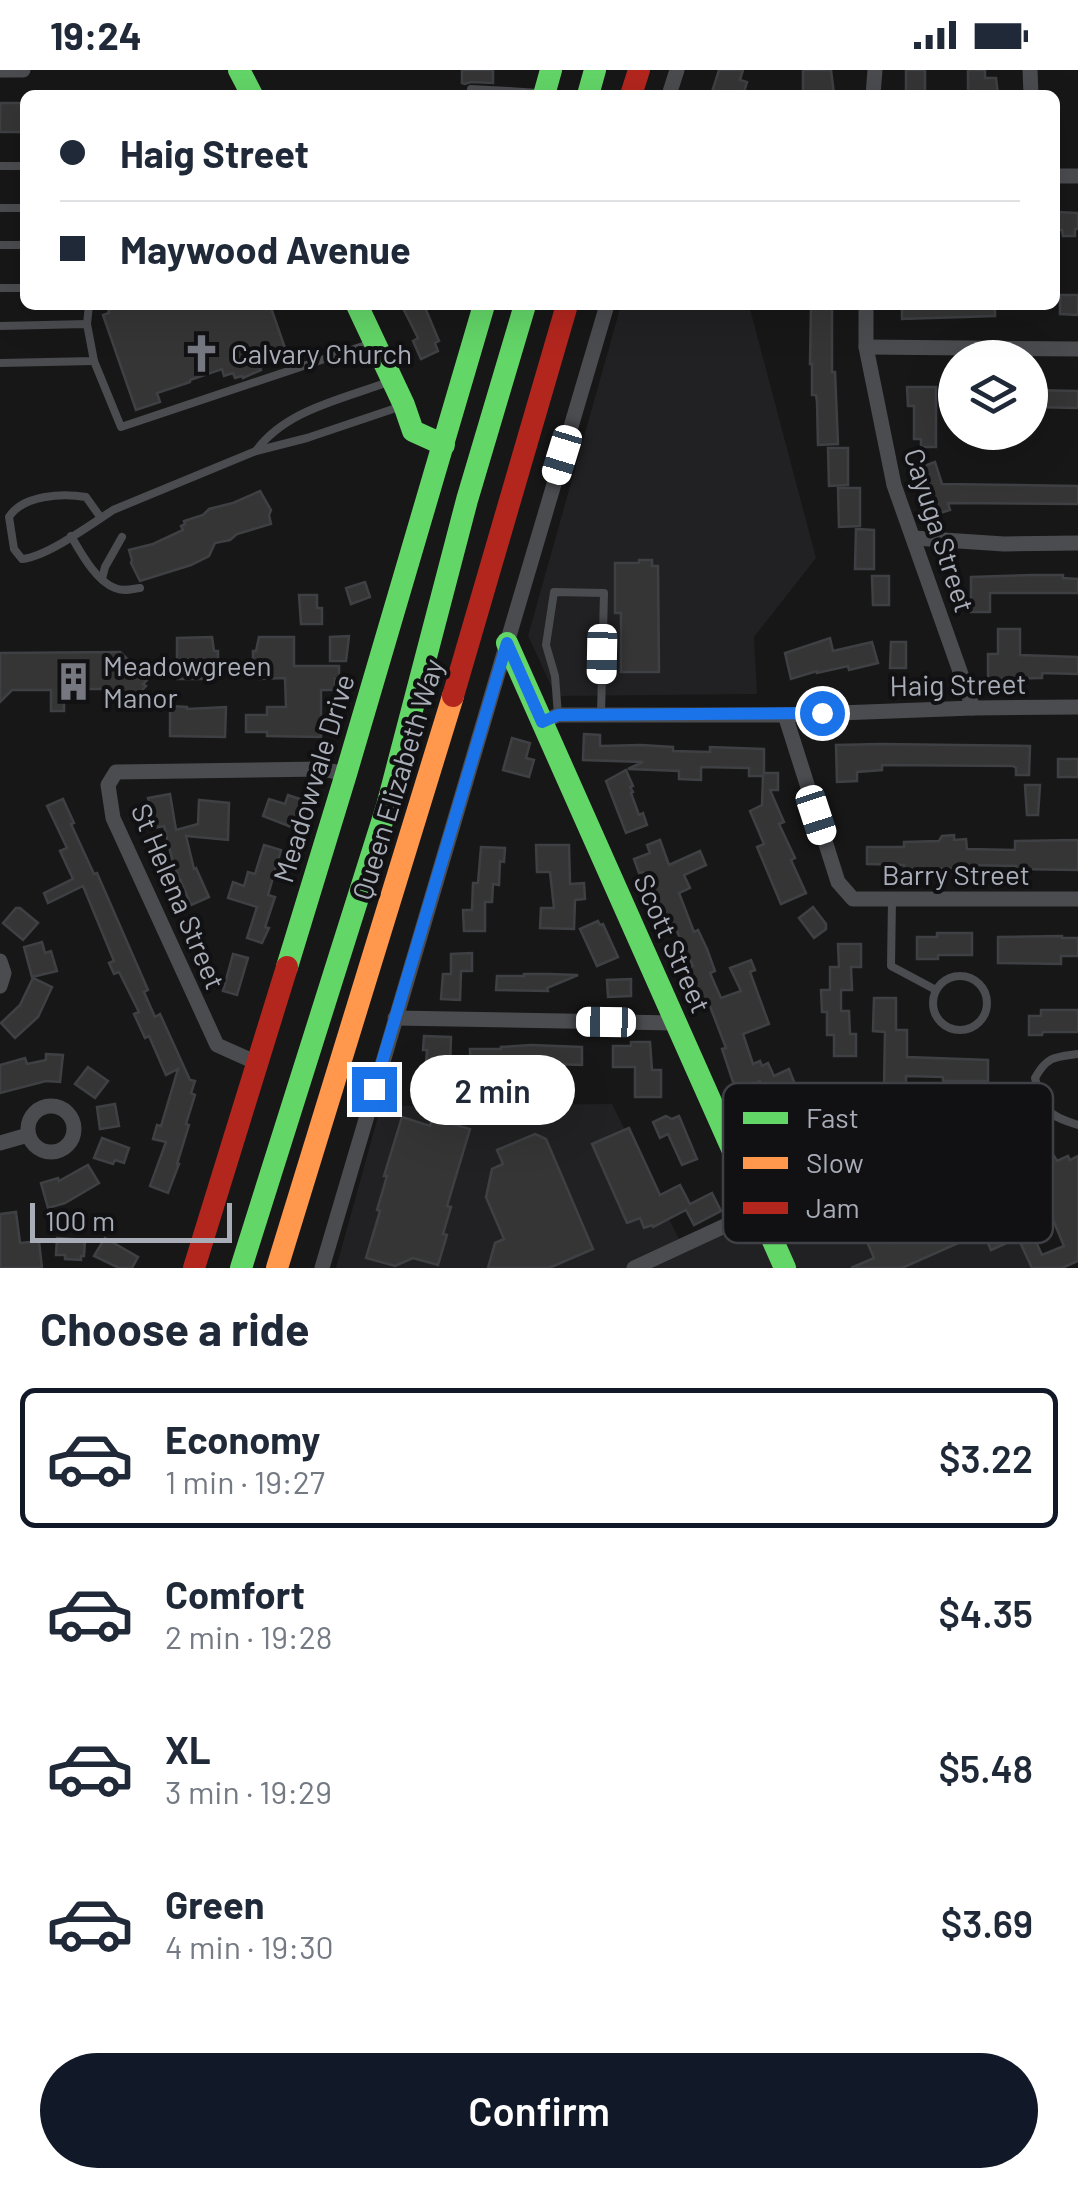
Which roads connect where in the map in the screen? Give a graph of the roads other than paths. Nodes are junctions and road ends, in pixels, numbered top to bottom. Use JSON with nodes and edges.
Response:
{"nodes":[{"id":1,"x":0,"y":70,"type":"edge"},
{"id":2,"x":23,"y":70,"type":"edge"},
{"id":3,"x":88,"y":310,"type":"edge"},
{"id":4,"x":359,"y":310,"type":"edge"},
{"id":5,"x":483,"y":310,"type":"edge"},
{"id":6,"x":524,"y":310,"type":"edge"},
{"id":7,"x":566,"y":310,"type":"edge"},
{"id":8,"x":606,"y":310,"type":"edge"},
{"id":9,"x":866,"y":310,"type":"edge"},
{"id":10,"x":87,"y":324,"type":"junction"},
{"id":11,"x":0,"y":326,"type":"edge"},
{"id":12,"x":374,"y":342,"type":"junction"},
{"id":13,"x":866,"y":347,"type":"junction"},
{"id":14,"x":1078,"y":349,"type":"edge"},
{"id":15,"x":94,"y":361,"type":"junction"},
{"id":16,"x":0,"y":363,"type":"edge"},
{"id":17,"x":392,"y":380,"type":"junction"},
{"id":18,"x":404,"y":405,"type":"junction"},
{"id":19,"x":413,"y":431,"type":"junction"},
{"id":20,"x":444,"y":445,"type":"junction"},
{"id":21,"x":256,"y":450,"type":"junction"},
{"id":22,"x":435,"y":475,"type":"junction"},
{"id":23,"x":101,"y":518,"type":"junction"},
{"id":24,"x":71,"y":536,"type":"junction"},
{"id":25,"x":122,"y":537,"type":"dead end"},
{"id":26,"x":914,"y":538,"type":"junction"},
{"id":27,"x":1078,"y":543,"type":"edge"},
{"id":28,"x":102,"y":578,"type":"junction"},
{"id":29,"x":140,"y":588,"type":"dead end"},
{"id":30,"x":507,"y":643,"type":"junction"},
{"id":31,"x":1078,"y":706,"type":"edge"},
{"id":32,"x":973,"y":708,"type":"junction"},
{"id":33,"x":602,"y":714,"type":"junction"},
{"id":34,"x":785,"y":714,"type":"junction"},
{"id":35,"x":550,"y":718,"type":"junction"},
{"id":36,"x":346,"y":774,"type":"junction"},
{"id":37,"x":411,"y":840,"type":"junction"},
{"id":38,"x":892,"y":899,"type":"junction"},
{"id":39,"x":1078,"y":899,"type":"edge"},
{"id":40,"x":0,"y":960,"type":"edge"},
{"id":41,"x":0,"y":986,"type":"edge"},
{"id":42,"x":936,"y":990,"type":"junction"},
{"id":43,"x":395,"y":1018,"type":"junction"},
{"id":44,"x":676,"y":1023,"type":"junction"},
{"id":45,"x":1078,"y":1054,"type":"edge"},
{"id":46,"x":257,"y":1063,"type":"junction"},
{"id":47,"x":1037,"y":1083,"type":"edge"},
{"id":48,"x":1053,"y":1116,"type":"edge"},
{"id":49,"x":1078,"y":1125,"type":"edge"},
{"id":50,"x":723,"y":1129,"type":"edge"},
{"id":51,"x":28,"y":1135,"type":"dead end"},
{"id":52,"x":0,"y":1143,"type":"edge"},
{"id":53,"x":723,"y":1227,"type":"edge"},
{"id":54,"x":774,"y":1243,"type":"edge"},
{"id":55,"x":194,"y":1268,"type":"edge"},
{"id":56,"x":242,"y":1268,"type":"edge"},
{"id":57,"x":277,"y":1268,"type":"edge"},
{"id":58,"x":291,"y":1268,"type":"edge"},
{"id":59,"x":322,"y":1268,"type":"edge"},
{"id":60,"x":634,"y":1268,"type":"edge"},
{"id":61,"x":785,"y":1268,"type":"edge"}],
"edges":[{"from":1,"to":2,"type":"street"},
{"from":3,"to":10,"type":"lane"},
{"from":4,"to":12,"type":"main road"},
{"from":5,"to":20,"type":"main road","name":"Meadowvale Drive"},
{"from":6,"to":56,"type":"main road","name":"Queen Elizabeth Way"},
{"from":7,"to":37,"type":"main road","name":"Queen Elizabeth Way"},
{"from":8,"to":30,"type":"street"},
{"from":9,"to":13,"type":"street","name":"Cayuga Street"},
{"from":10,"to":11,"type":"lane"},
{"from":10,"to":15,"type":"lane"},
{"from":12,"to":15,"type":"lane"},
{"from":12,"to":17,"type":"main road"},
{"from":13,"to":14,"type":"street"},
{"from":13,"to":26,"type":"street","name":"Cayuga Street"},
{"from":15,"to":16,"type":"lane"},
{"from":17,"to":18,"type":"main road"},
{"from":17,"to":21,"type":"lane"},
{"from":18,"to":19,"type":"main road"},
{"from":18,"to":21,"type":"lane"},
{"from":19,"to":20,"type":"main road"},
{"from":19,"to":22,"type":"main road"},
{"from":20,"to":22,"type":"main road","name":"Meadowvale Drive"},
{"from":21,"to":23,"type":"lane"},
{"from":22,"to":36,"type":"main road","name":"Meadowvale Drive"},
{"from":23,"to":24,"type":"lane"},
{"from":23,"to":24,"type":"lane"},
{"from":24,"to":28,"type":"lane"},
{"from":25,"to":28,"type":"lane"},
{"from":26,"to":27,"type":"street"},
{"from":26,"to":32,"type":"street","name":"Cayuga Street"},
{"from":28,"to":29,"type":"lane"},
{"from":30,"to":35,"type":"main road","name":"Scott Street"},
{"from":30,"to":43,"type":"street"},
{"from":31,"to":32,"type":"street","name":"Haig Street"},
{"from":32,"to":34,"type":"street","name":"Haig Street"},
{"from":33,"to":34,"type":"street","name":"Haig Street"},
{"from":33,"to":35,"type":"street","name":"Haig Street"},
{"from":33,"to":35,"type":"lane"},
{"from":34,"to":38,"type":"street","name":"Barry Street"},
{"from":35,"to":44,"type":"main road","name":"Scott Street"},
{"from":36,"to":46,"type":"main road","name":"Meadowvale Drive"},
{"from":36,"to":46,"type":"street","name":"St Helena Street"},
{"from":37,"to":57,"type":"main road","name":"Queen Elizabeth Way"},
{"from":37,"to":58,"type":"main road"},
{"from":38,"to":39,"type":"street","name":"Barry Street"},
{"from":38,"to":42,"type":"lane"},
{"from":40,"to":41,"type":"street"},
{"from":42,"to":42,"type":"lane"},
{"from":43,"to":44,"type":"street"},
{"from":43,"to":59,"type":"street"},
{"from":44,"to":50,"type":"main road","name":"Scott Street"},
{"from":45,"to":47,"type":"lane"},
{"from":46,"to":55,"type":"main road","name":"Meadowvale Drive"},
{"from":48,"to":49,"type":"lane"},
{"from":51,"to":52,"type":"street"},
{"from":53,"to":60,"type":"street"},
{"from":54,"to":61,"type":"main road","name":"Scott Street"}]}
